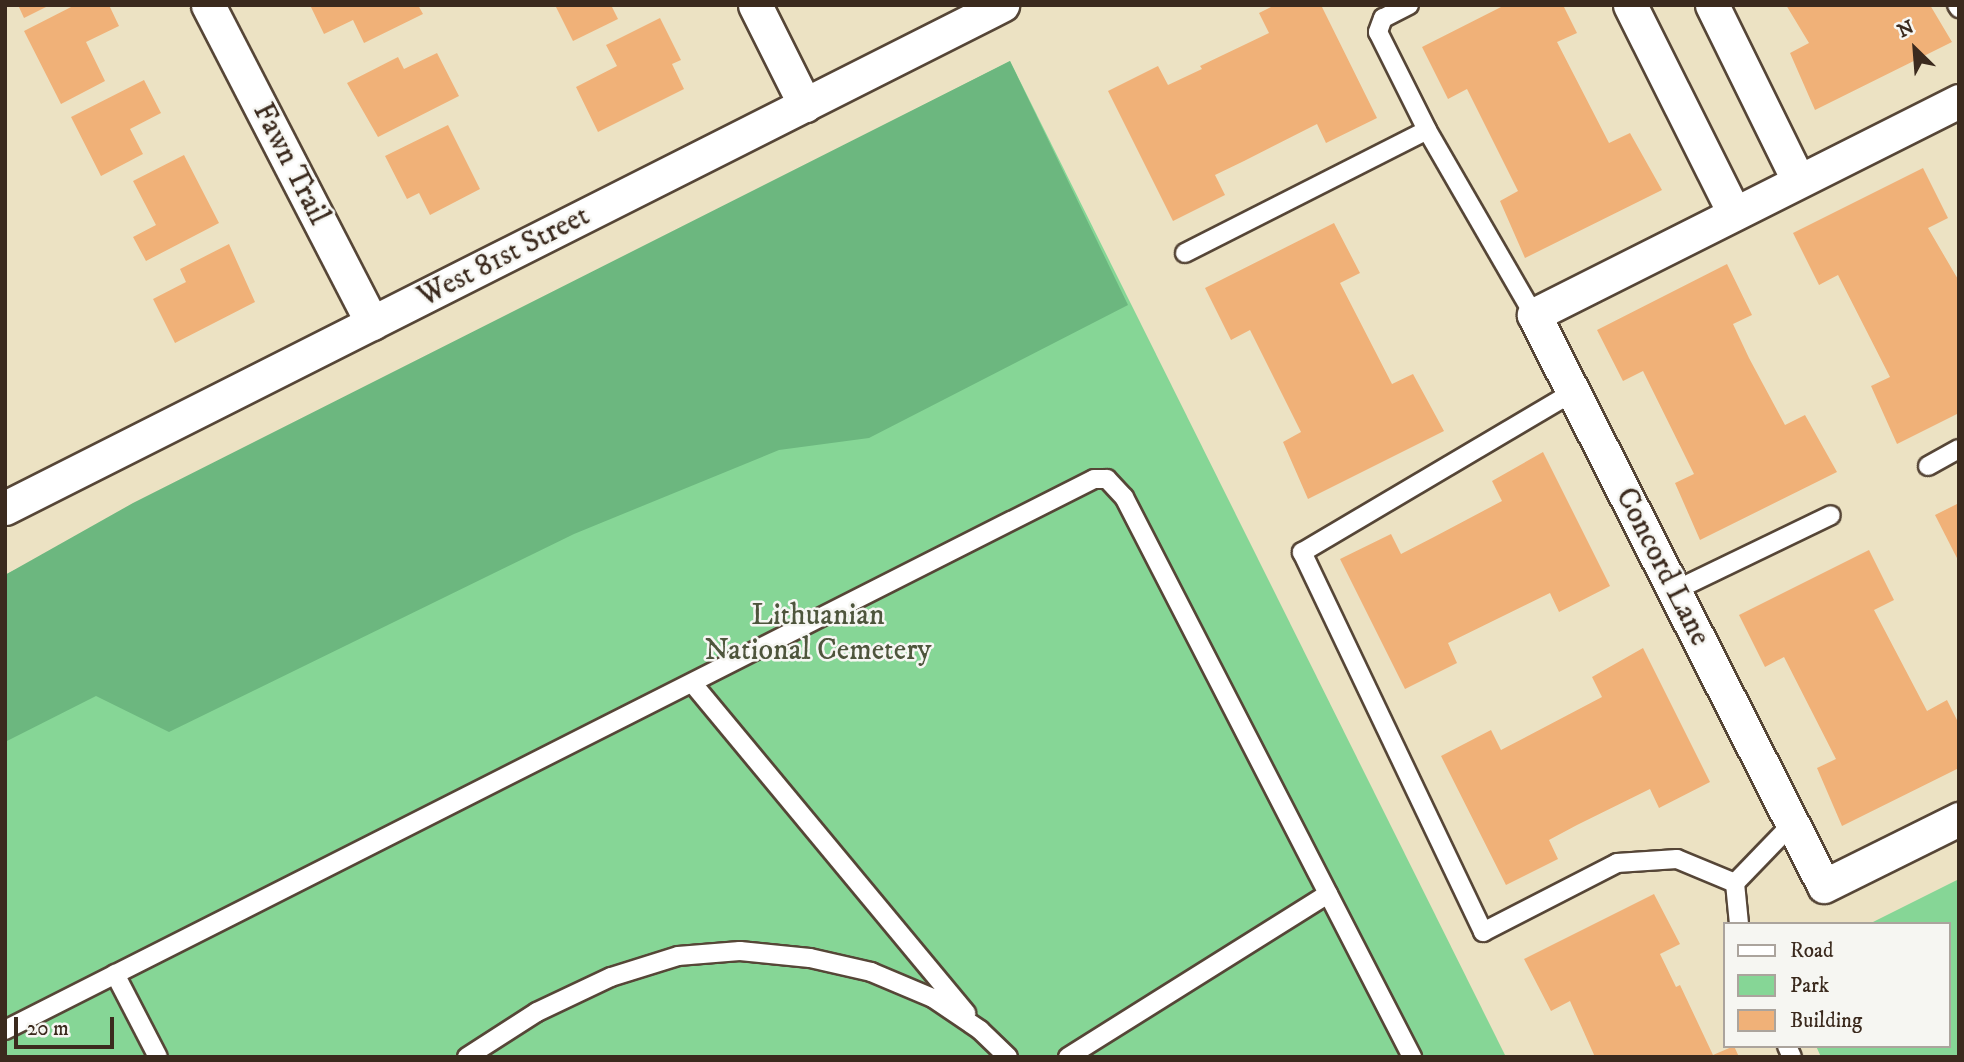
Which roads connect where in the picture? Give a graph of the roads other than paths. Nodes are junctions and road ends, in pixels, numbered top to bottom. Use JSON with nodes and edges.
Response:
{"nodes":[{"id":1,"x":208,"y":5,"type":"edge"},
{"id":2,"x":755,"y":5,"type":"edge"},
{"id":3,"x":1002,"y":5,"type":"edge"},
{"id":4,"x":1409,"y":5,"type":"edge"},
{"id":5,"x":1630,"y":5,"type":"edge"},
{"id":6,"x":1712,"y":5,"type":"edge"},
{"id":7,"x":805,"y":105,"type":"junction"},
{"id":8,"x":1957,"y":105,"type":"edge"},
{"id":9,"x":1427,"y":130,"type":"junction"},
{"id":10,"x":1798,"y":180,"type":"junction"},
{"id":11,"x":1734,"y":213,"type":"junction"},
{"id":12,"x":1185,"y":253,"type":"dead end"},
{"id":13,"x":1534,"y":315,"type":"junction"},
{"id":14,"x":372,"y":323,"type":"junction"},
{"id":15,"x":1573,"y":393,"type":"junction"},
{"id":16,"x":1959,"y":449,"type":"edge"},
{"id":17,"x":1928,"y":466,"type":"dead end"},
{"id":18,"x":5,"y":508,"type":"edge"},
{"id":19,"x":1831,"y":515,"type":"dead end"},
{"id":20,"x":1674,"y":590,"type":"junction"},
{"id":21,"x":694,"y":684,"type":"junction"},
{"id":22,"x":1959,"y":819,"type":"edge"},
{"id":23,"x":1792,"y":824,"type":"junction"},
{"id":24,"x":1735,"y":883,"type":"junction"},
{"id":25,"x":1328,"y":894,"type":"junction"},
{"id":26,"x":1739,"y":922,"type":"edge"},
{"id":27,"x":115,"y":975,"type":"junction"},
{"id":28,"x":5,"y":1030,"type":"edge"},
{"id":29,"x":980,"y":1030,"type":"junction"},
{"id":30,"x":158,"y":1057,"type":"edge"},
{"id":31,"x":467,"y":1057,"type":"edge"},
{"id":32,"x":1008,"y":1057,"type":"edge"},
{"id":33,"x":1068,"y":1057,"type":"edge"},
{"id":34,"x":1412,"y":1057,"type":"edge"}],
"edges":[{"from":1,"to":14,"type":"street","name":"Fawn Trail"},
{"from":2,"to":7,"type":"street"},
{"from":3,"to":7,"type":"street","name":"West 81st Street"},
{"from":4,"to":9,"type":"lane"},
{"from":5,"to":11,"type":"street"},
{"from":6,"to":10,"type":"street"},
{"from":7,"to":14,"type":"street","name":"West 81st Street"},
{"from":8,"to":10,"type":"street"},
{"from":9,"to":12,"type":"lane"},
{"from":9,"to":13,"type":"lane"},
{"from":10,"to":11,"type":"street"},
{"from":11,"to":13,"type":"street"},
{"from":13,"to":15,"type":"street","name":"Concord Lane"},
{"from":14,"to":18,"type":"street","name":"West 81st Street"},
{"from":15,"to":20,"type":"street","name":"Concord Lane"},
{"from":15,"to":24,"type":"lane"},
{"from":16,"to":17,"type":"lane"},
{"from":19,"to":20,"type":"lane"},
{"from":20,"to":23,"type":"street","name":"Concord Lane"},
{"from":21,"to":25,"type":"lane"},
{"from":21,"to":27,"type":"lane"},
{"from":21,"to":29,"type":"lane"},
{"from":22,"to":23,"type":"street","name":"Concord Lane"},
{"from":23,"to":24,"type":"lane"},
{"from":24,"to":26,"type":"lane"},
{"from":25,"to":33,"type":"lane"},
{"from":25,"to":34,"type":"lane"},
{"from":27,"to":28,"type":"lane"},
{"from":27,"to":30,"type":"lane"},
{"from":29,"to":31,"type":"lane"},
{"from":29,"to":32,"type":"lane"}]}
